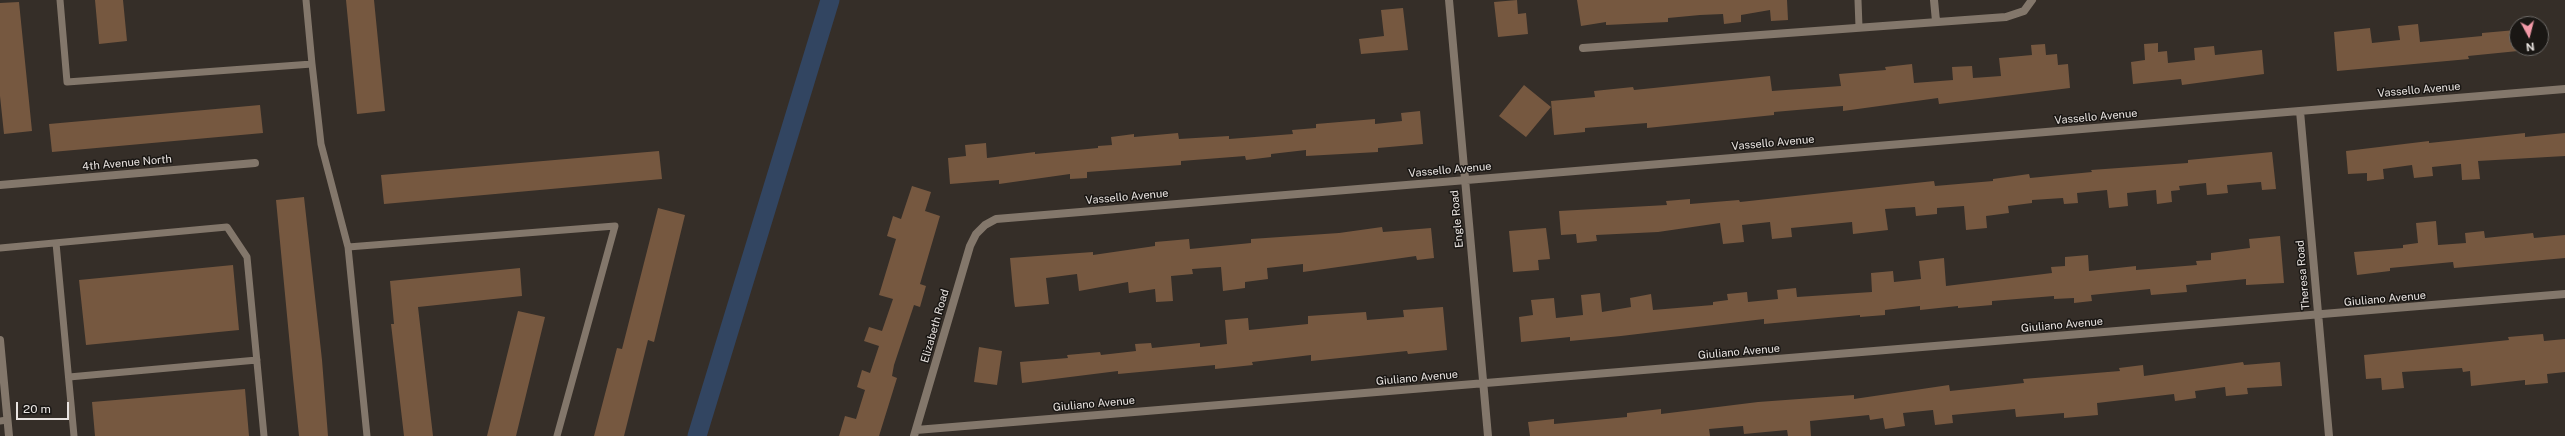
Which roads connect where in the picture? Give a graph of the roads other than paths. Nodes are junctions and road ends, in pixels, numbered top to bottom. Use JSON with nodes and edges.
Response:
{"nodes":[{"id":1,"x":60,"y":0,"type":"edge"},
{"id":2,"x":306,"y":0,"type":"edge"},
{"id":3,"x":1449,"y":0,"type":"edge"},
{"id":4,"x":1858,"y":0,"type":"edge"},
{"id":5,"x":1934,"y":0,"type":"edge"},
{"id":6,"x":2032,"y":0,"type":"edge"},
{"id":7,"x":1936,"y":21,"type":"junction"},
{"id":8,"x":1859,"y":27,"type":"junction"},
{"id":9,"x":1583,"y":48,"type":"dead end"},
{"id":10,"x":312,"y":64,"type":"junction"},
{"id":11,"x":2565,"y":89,"type":"edge"},
{"id":12,"x":2300,"y":111,"type":"junction"},
{"id":13,"x":255,"y":163,"type":"dead end"},
{"id":14,"x":1465,"y":180,"type":"junction"},
{"id":15,"x":0,"y":185,"type":"edge"},
{"id":16,"x":984,"y":225,"type":"joint"},
{"id":17,"x":56,"y":243,"type":"junction"},
{"id":18,"x":348,"y":247,"type":"junction"},
{"id":19,"x":0,"y":248,"type":"edge"},
{"id":20,"x":2565,"y":294,"type":"edge"},
{"id":21,"x":2318,"y":315,"type":"junction"},
{"id":22,"x":0,"y":340,"type":"edge"},
{"id":23,"x":256,"y":360,"type":"junction"},
{"id":24,"x":69,"y":377,"type":"junction"},
{"id":25,"x":1483,"y":384,"type":"junction"},
{"id":26,"x":4,"y":420,"type":"edge"},
{"id":27,"x":915,"y":433,"type":"edge"},
{"id":28,"x":9,"y":436,"type":"edge"},
{"id":29,"x":74,"y":436,"type":"edge"},
{"id":30,"x":264,"y":436,"type":"edge"},
{"id":31,"x":367,"y":436,"type":"edge"},
{"id":32,"x":557,"y":436,"type":"edge"},
{"id":33,"x":1488,"y":436,"type":"edge"},
{"id":34,"x":2329,"y":436,"type":"edge"}],
"edges":[{"from":1,"to":10,"type":"lane"},
{"from":2,"to":10,"type":"lane"},
{"from":3,"to":14,"type":"street","name":"Engle Road"},
{"from":4,"to":8,"type":"lane"},
{"from":5,"to":7,"type":"street"},
{"from":6,"to":7,"type":"street"},
{"from":7,"to":8,"type":"street"},
{"from":8,"to":9,"type":"street"},
{"from":10,"to":18,"type":"lane"},
{"from":11,"to":12,"type":"street","name":"Vassello Avenue"},
{"from":12,"to":14,"type":"street","name":"Vassello Avenue"},
{"from":12,"to":21,"type":"street","name":"Theresa Road"},
{"from":13,"to":15,"type":"street","name":"4th Avenue North"},
{"from":14,"to":16,"type":"street","name":"Vassello Avenue"},
{"from":14,"to":25,"type":"street","name":"Engle Road"},
{"from":16,"to":27,"type":"street","name":"Elizabeth Road"},
{"from":17,"to":19,"type":"lane"},
{"from":17,"to":23,"type":"lane"},
{"from":17,"to":24,"type":"lane"},
{"from":18,"to":31,"type":"lane"},
{"from":18,"to":32,"type":"lane"},
{"from":20,"to":21,"type":"street","name":"Giuliano Avenue"},
{"from":21,"to":25,"type":"street","name":"Giuliano Avenue"},
{"from":21,"to":34,"type":"street","name":"Theresa Road"},
{"from":22,"to":26,"type":"street"},
{"from":23,"to":24,"type":"lane"},
{"from":23,"to":30,"type":"lane"},
{"from":24,"to":29,"type":"lane"},
{"from":25,"to":27,"type":"street","name":"Giuliano Avenue"},
{"from":25,"to":33,"type":"street","name":"Engle Road"},
{"from":26,"to":28,"type":"street"}]}
